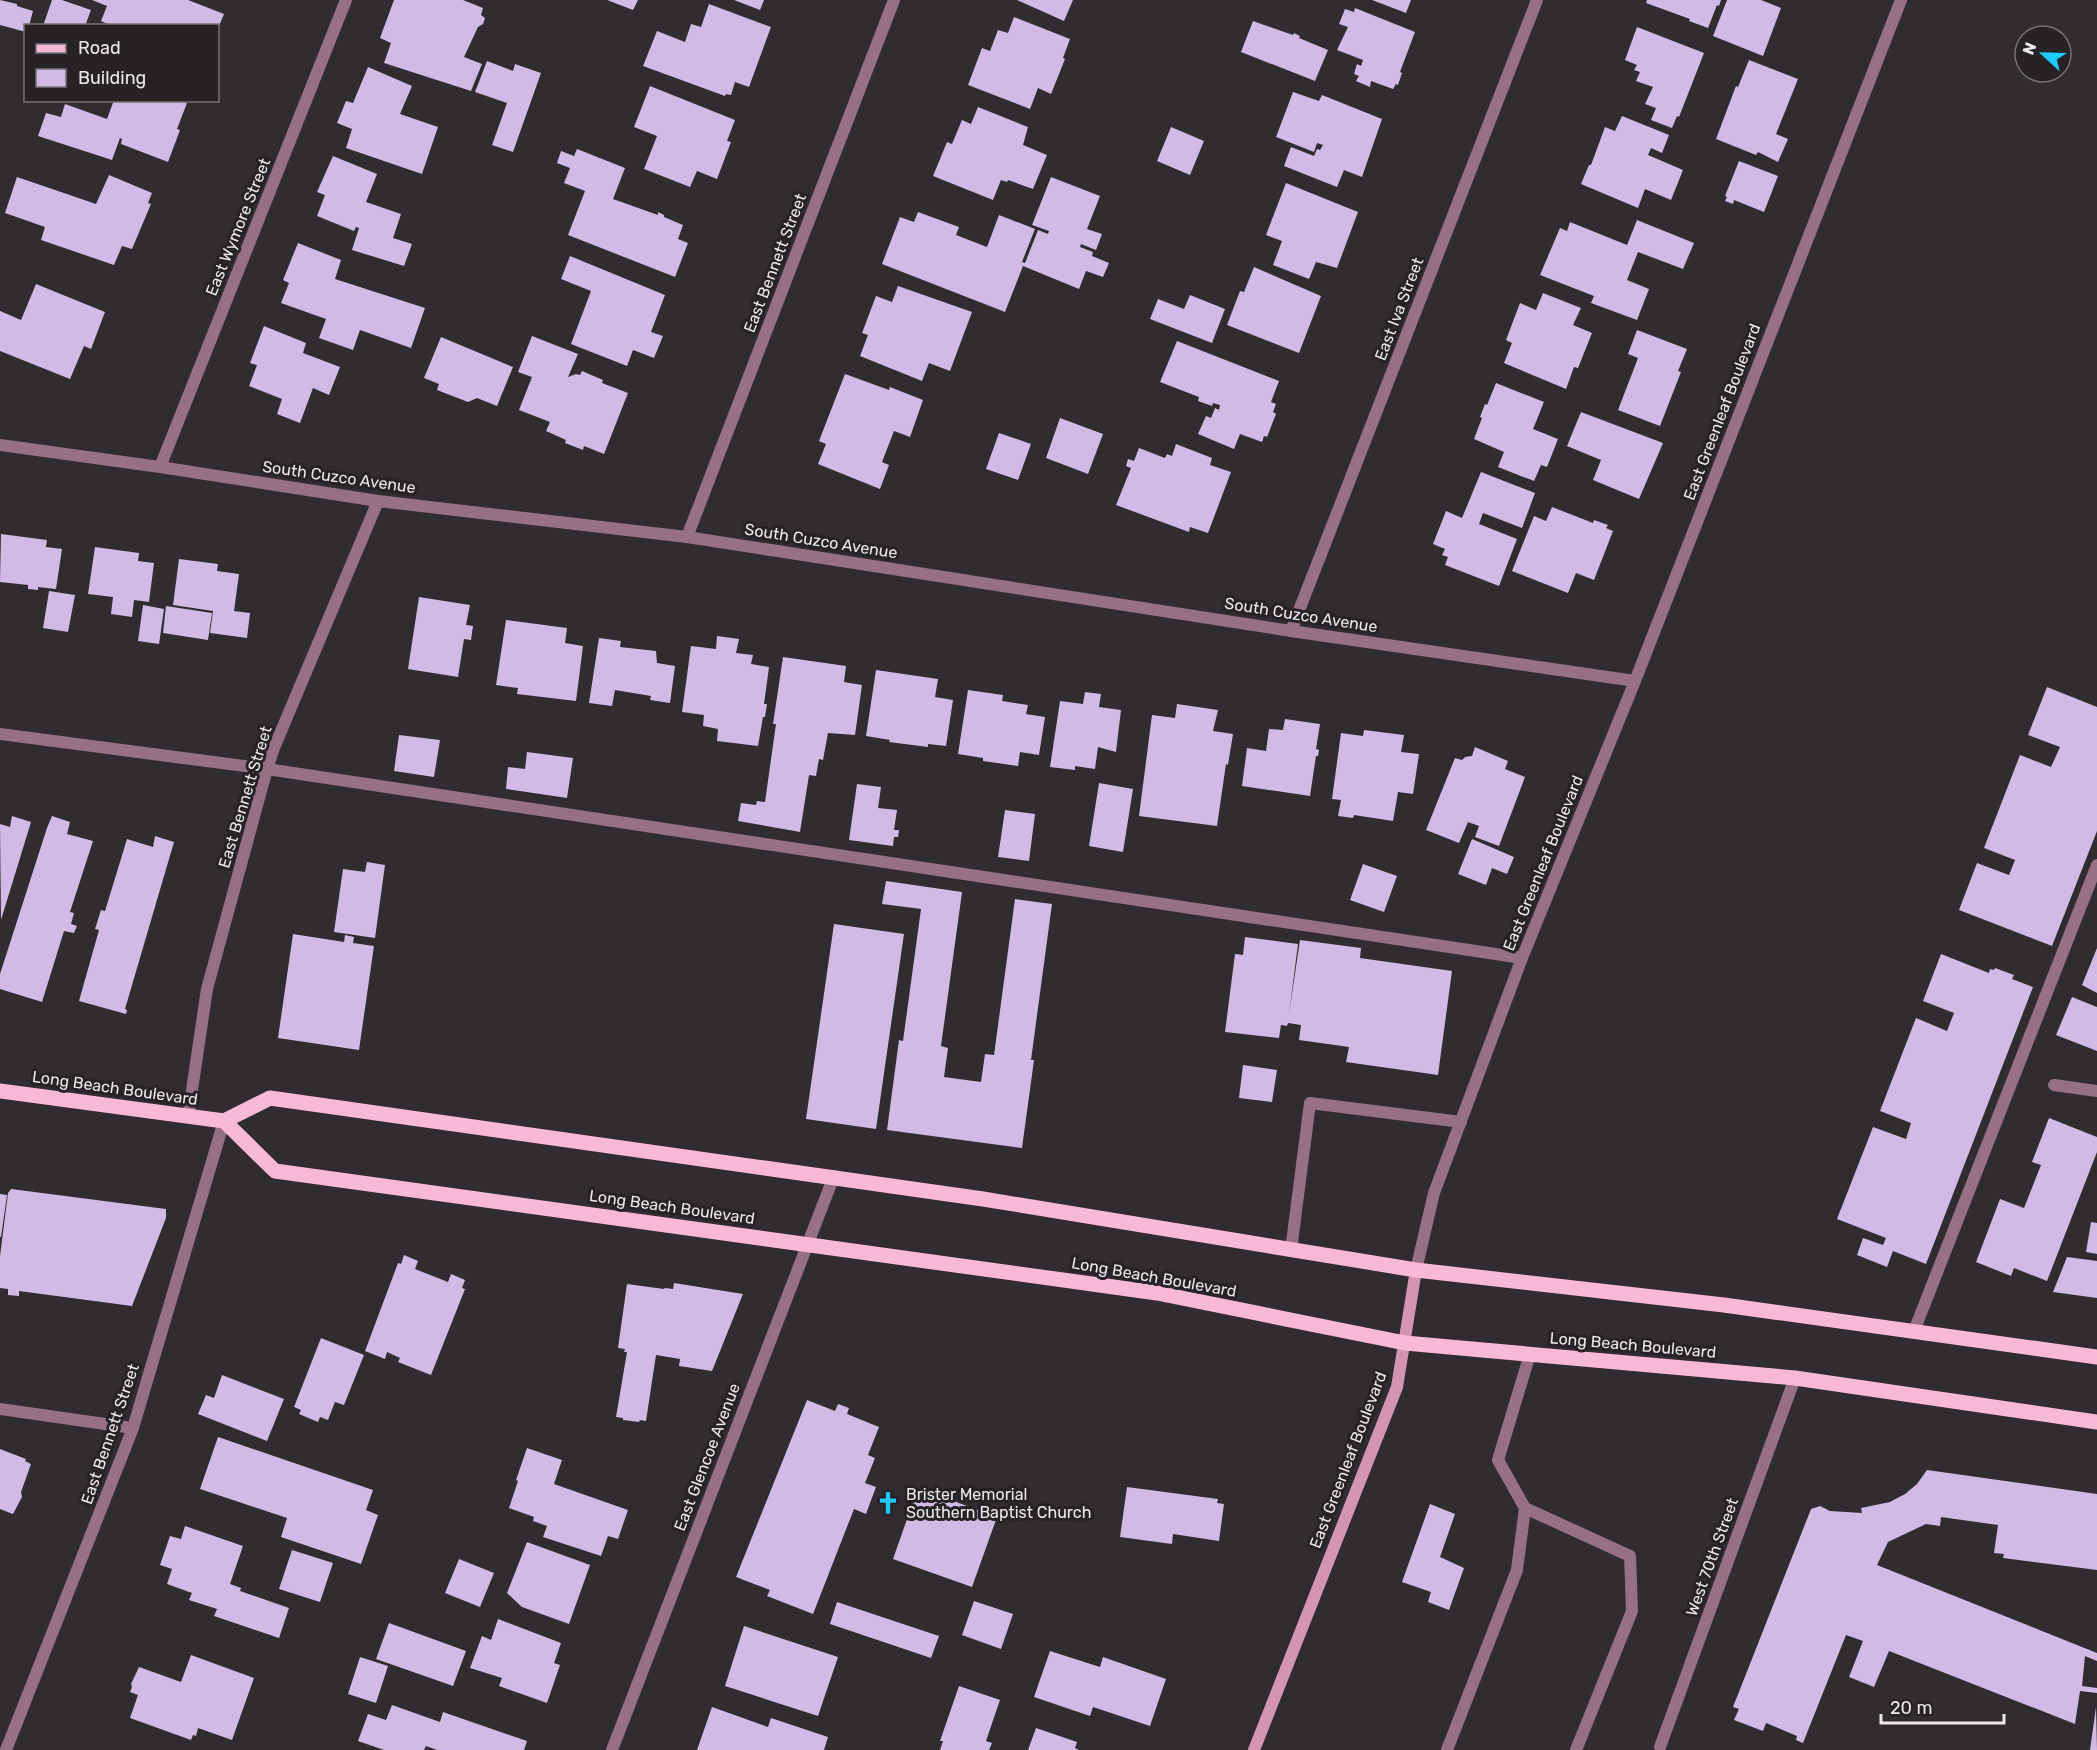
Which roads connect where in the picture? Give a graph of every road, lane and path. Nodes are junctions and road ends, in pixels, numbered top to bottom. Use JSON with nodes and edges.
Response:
{"nodes":[{"id":1,"x":346,"y":0,"type":"edge"},
{"id":2,"x":894,"y":0,"type":"edge"},
{"id":3,"x":1537,"y":0,"type":"edge"},
{"id":4,"x":1901,"y":0,"type":"edge"},
{"id":5,"x":0,"y":445,"type":"edge"},
{"id":6,"x":160,"y":467,"type":"junction"},
{"id":7,"x":378,"y":501,"type":"junction"},
{"id":8,"x":687,"y":537,"type":"junction"},
{"id":9,"x":1291,"y":631,"type":"junction"},
{"id":10,"x":1635,"y":681,"type":"junction"},
{"id":11,"x":0,"y":734,"type":"edge"},
{"id":12,"x":267,"y":769,"type":"junction"},
{"id":13,"x":2097,"y":865,"type":"edge"},
{"id":14,"x":1522,"y":958,"type":"junction"},
{"id":15,"x":2054,"y":1085,"type":"dead end"},
{"id":16,"x":0,"y":1091,"type":"edge"},
{"id":17,"x":2097,"y":1091,"type":"edge"},
{"id":18,"x":188,"y":1117,"type":"junction"},
{"id":19,"x":224,"y":1121,"type":"junction"},
{"id":20,"x":1461,"y":1122,"type":"junction"},
{"id":21,"x":834,"y":1176,"type":"junction"},
{"id":22,"x":807,"y":1244,"type":"junction"},
{"id":23,"x":1291,"y":1250,"type":"junction"},
{"id":24,"x":1416,"y":1270,"type":"junction"},
{"id":25,"x":1914,"y":1331,"type":"junction"},
{"id":26,"x":1405,"y":1343,"type":"junction"},
{"id":27,"x":1530,"y":1354,"type":"junction"},
{"id":28,"x":2097,"y":1357,"type":"edge"},
{"id":29,"x":1795,"y":1378,"type":"junction"},
{"id":30,"x":0,"y":1409,"type":"edge"},
{"id":31,"x":2097,"y":1422,"type":"edge"},
{"id":32,"x":133,"y":1428,"type":"junction"},
{"id":33,"x":1525,"y":1508,"type":"junction"},
{"id":34,"x":1664,"y":1748,"type":"edge"},
{"id":35,"x":6,"y":1750,"type":"edge"},
{"id":36,"x":612,"y":1750,"type":"edge"},
{"id":37,"x":1254,"y":1750,"type":"edge"},
{"id":38,"x":1447,"y":1750,"type":"edge"},
{"id":39,"x":1576,"y":1750,"type":"edge"}],
"edges":[{"from":1,"to":6,"type":"street","name":"East Wymore Street"},
{"from":2,"to":8,"type":"street","name":"East Bennett Street"},
{"from":3,"to":9,"type":"street","name":"East Iva Street"},
{"from":4,"to":10,"type":"street","name":"East Greenleaf Boulevard"},
{"from":5,"to":6,"type":"street","name":"South Cuzco Avenue"},
{"from":6,"to":7,"type":"street","name":"South Cuzco Avenue"},
{"from":7,"to":8,"type":"street","name":"South Cuzco Avenue"},
{"from":7,"to":12,"type":"street","name":"East Bennett Street"},
{"from":8,"to":9,"type":"street","name":"South Cuzco Avenue"},
{"from":9,"to":10,"type":"street","name":"South Cuzco Avenue"},
{"from":10,"to":14,"type":"street","name":"East Greenleaf Boulevard"},
{"from":11,"to":12,"type":"street"},
{"from":12,"to":14,"type":"street"},
{"from":12,"to":18,"type":"street","name":"East Bennett Street"},
{"from":13,"to":25,"type":"street"},
{"from":14,"to":20,"type":"street","name":"East Greenleaf Boulevard"},
{"from":15,"to":17,"type":"street"},
{"from":16,"to":18,"type":"main road","name":"Long Beach Boulevard"},
{"from":18,"to":19,"type":"main road","name":"Long Beach Boulevard"},
{"from":19,"to":21,"type":"main road"},
{"from":19,"to":22,"type":"main road","name":"Long Beach Boulevard"},
{"from":19,"to":32,"type":"street","name":"East Bennett Street"},
{"from":20,"to":23,"type":"street"},
{"from":20,"to":24,"type":"street","name":"East Greenleaf Boulevard"},
{"from":21,"to":22,"type":"street","name":"East Glencoe Avenue"},
{"from":21,"to":23,"type":"main road"},
{"from":22,"to":26,"type":"main road","name":"Long Beach Boulevard"},
{"from":22,"to":36,"type":"street","name":"East Glencoe Avenue"},
{"from":23,"to":24,"type":"main road"},
{"from":24,"to":25,"type":"main road"},
{"from":24,"to":26,"type":"street","name":"East Greenleaf Boulevard"},
{"from":25,"to":28,"type":"main road"},
{"from":26,"to":27,"type":"main road","name":"Long Beach Boulevard"},
{"from":26,"to":37,"type":"street","name":"East Greenleaf Boulevard"},
{"from":27,"to":29,"type":"main road","name":"Long Beach Boulevard"},
{"from":27,"to":33,"type":"street"},
{"from":29,"to":31,"type":"main road","name":"Long Beach Boulevard"},
{"from":29,"to":34,"type":"street","name":"West 70th Street"},
{"from":30,"to":32,"type":"street"},
{"from":32,"to":35,"type":"street","name":"East Bennett Street"},
{"from":33,"to":38,"type":"street"},
{"from":33,"to":39,"type":"street"}]}
